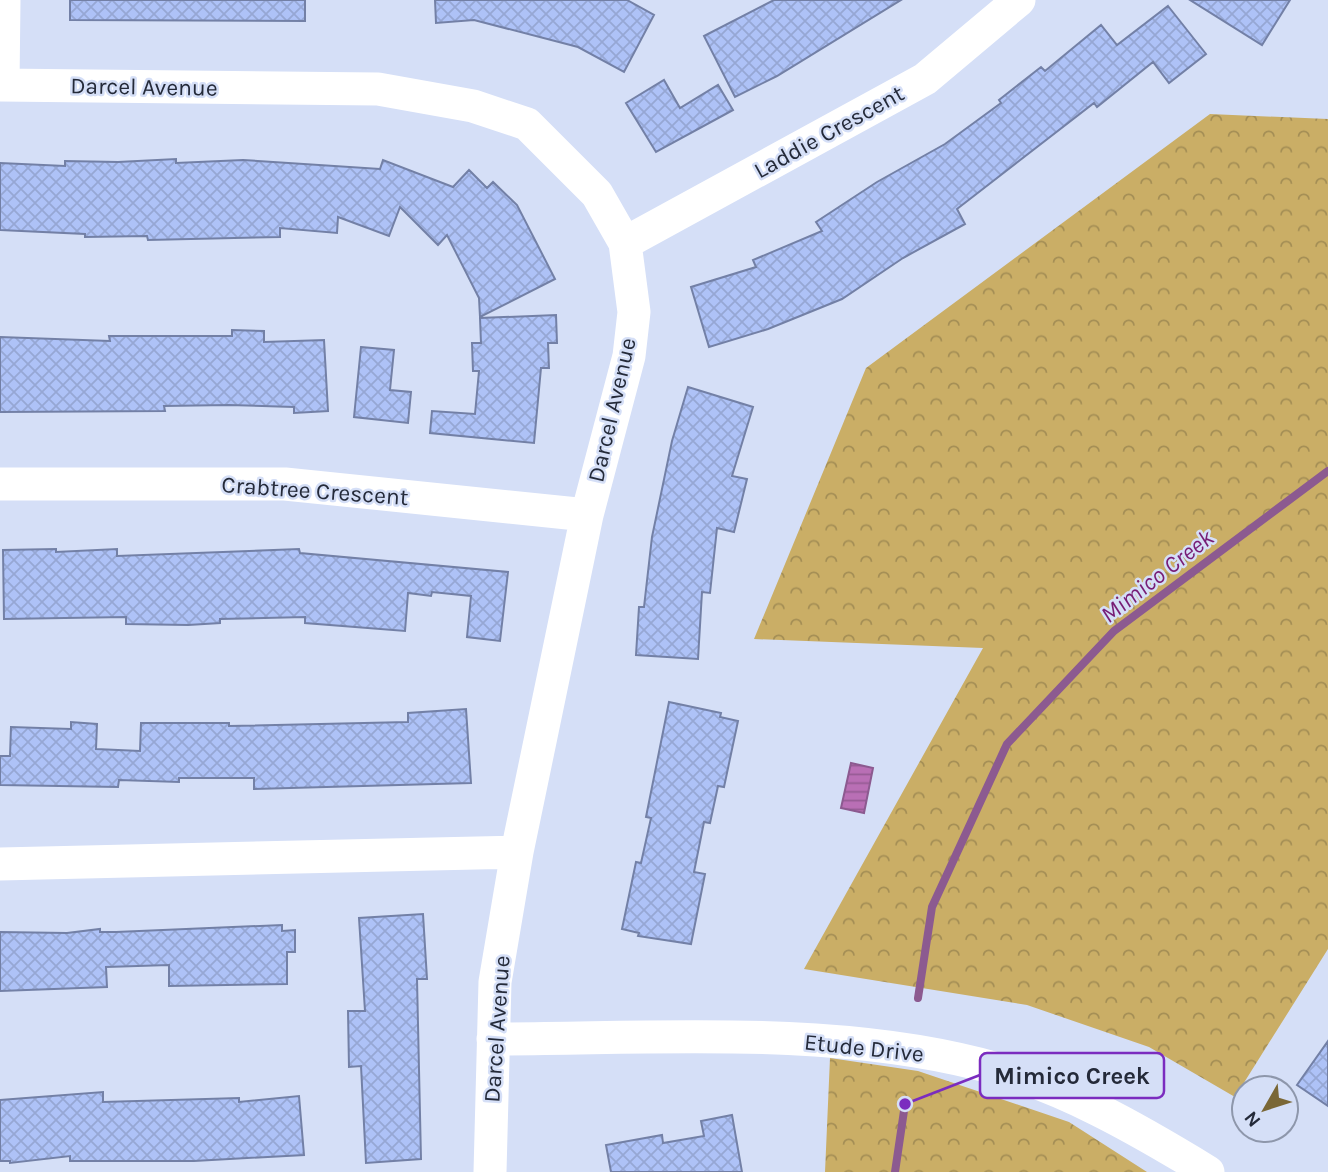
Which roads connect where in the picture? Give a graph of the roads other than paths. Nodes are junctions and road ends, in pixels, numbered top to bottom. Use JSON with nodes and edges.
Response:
{"nodes":[{"id":1,"x":4,"y":0,"type":"edge"},
{"id":2,"x":1019,"y":0,"type":"edge"},
{"id":3,"x":1,"y":85,"type":"edge"},
{"id":4,"x":625,"y":243,"type":"junction"},
{"id":5,"x":0,"y":484,"type":"edge"},
{"id":6,"x":587,"y":515,"type":"junction"},
{"id":7,"x":517,"y":852,"type":"junction"},
{"id":8,"x":0,"y":864,"type":"edge"},
{"id":9,"x":493,"y":1040,"type":"junction"},
{"id":10,"x":490,"y":1172,"type":"edge"},
{"id":11,"x":1208,"y":1172,"type":"edge"}],
"edges":[{"from":1,"to":3,"type":"street"},
{"from":2,"to":4,"type":"street","name":"Laddie Crescent"},
{"from":3,"to":4,"type":"street","name":"Darcel Avenue"},
{"from":4,"to":6,"type":"street","name":"Darcel Avenue"},
{"from":5,"to":6,"type":"street","name":"Crabtree Crescent"},
{"from":6,"to":7,"type":"street","name":"Darcel Avenue"},
{"from":7,"to":8,"type":"street"},
{"from":7,"to":9,"type":"street","name":"Darcel Avenue"},
{"from":9,"to":10,"type":"street","name":"Darcel Avenue"},
{"from":9,"to":11,"type":"street","name":"Etude Drive"}]}
